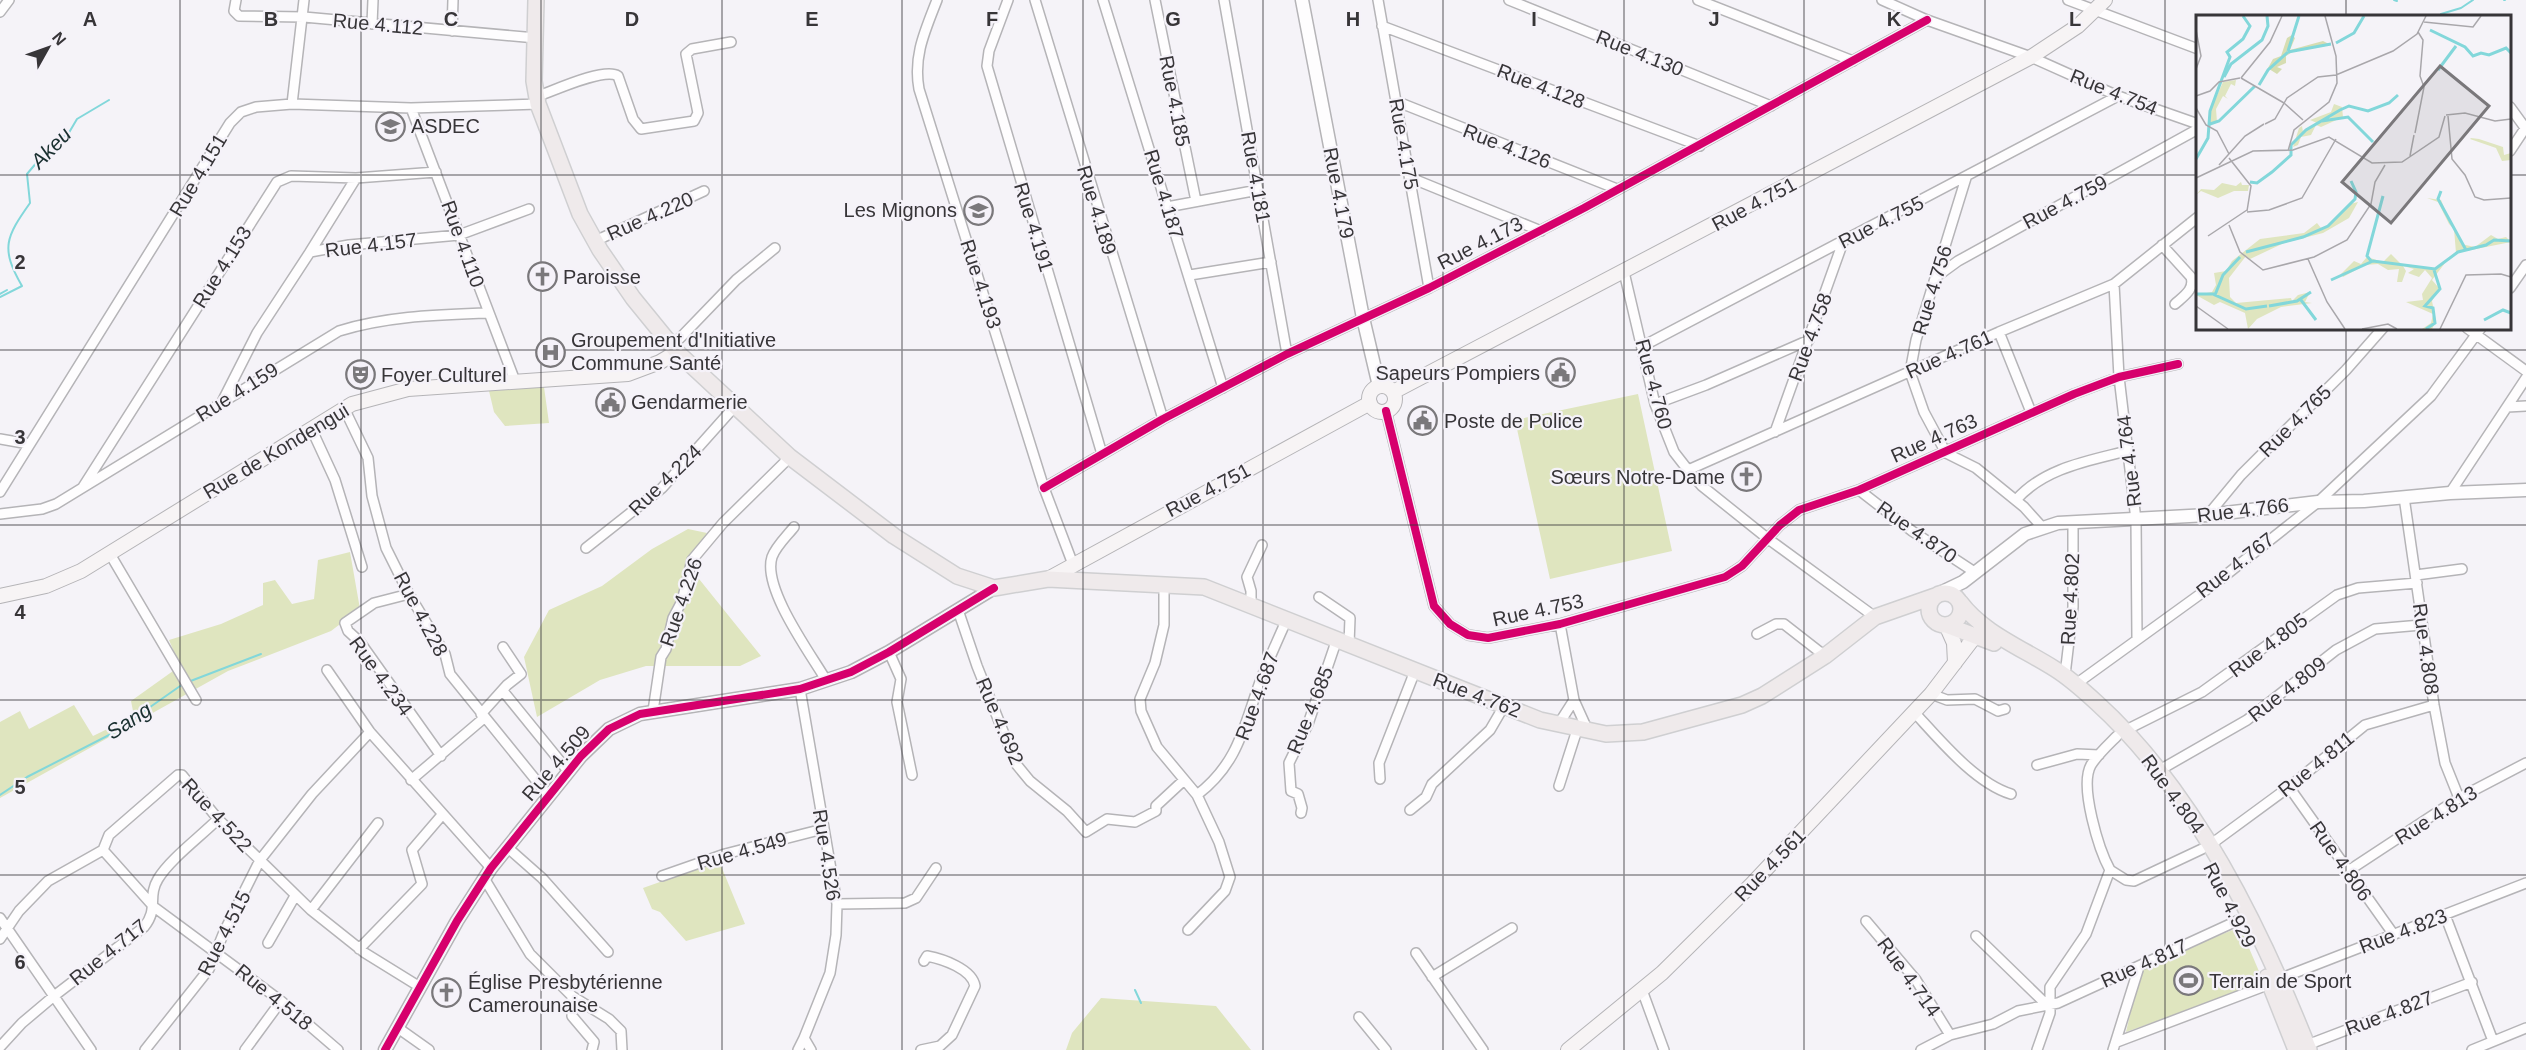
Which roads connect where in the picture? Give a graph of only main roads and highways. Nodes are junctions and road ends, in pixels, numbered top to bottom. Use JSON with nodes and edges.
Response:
{"nodes":[{"id":1,"x":536,"y":0,"type":"edge"},
{"id":2,"x":2100,"y":5,"type":"edge"},
{"id":3,"x":677,"y":352,"type":"junction"},
{"id":4,"x":1393,"y":392,"type":"junction"},
{"id":5,"x":1370,"y":403,"type":"junction"},
{"id":6,"x":1048,"y":579,"type":"junction"},
{"id":7,"x":1937,"y":595,"type":"junction"},
{"id":8,"x":0,"y":596,"type":"edge"},
{"id":9,"x":1960,"y":602,"type":"junction"},
{"id":10,"x":1883,"y":615,"type":"junction"},
{"id":11,"x":1940,"y":623,"type":"junction"},
{"id":12,"x":1977,"y":635,"type":"junction"},
{"id":13,"x":1955,"y":663,"type":"junction"},
{"id":14,"x":2121,"y":733,"type":"junction"},
{"id":15,"x":2206,"y":847,"type":"junction"},
{"id":16,"x":2274,"y":981,"type":"junction"},
{"id":17,"x":2299,"y":1048,"type":"edge"},
{"id":18,"x":1568,"y":1050,"type":"edge"}],
"edges":[{"from":1,"to":3,"type":"main road"},
{"from":2,"to":4,"type":"main road","name":"Rue 4.751"},
{"from":3,"to":6,"type":"main road","name":"Rue 4.762"},
{"from":3,"to":8,"type":"main road","name":"Rue de Kondengui"},
{"from":4,"to":5,"type":"main road"},
{"from":4,"to":5,"type":"main road"},
{"from":5,"to":6,"type":"main road","name":"Rue 4.751"},
{"from":6,"to":10,"type":"main road","name":"Rue 4.762"},
{"from":7,"to":9,"type":"main road"},
{"from":7,"to":10,"type":"main road","name":"Rue 4.762"},
{"from":7,"to":11,"type":"main road"},
{"from":9,"to":11,"type":"main road"},
{"from":9,"to":14,"type":"main road","name":"Rue 4.804"},
{"from":10,"to":11,"type":"main road","name":"Rue 4.929"},
{"from":11,"to":12,"type":"main road","name":"Rue 4.929"},
{"from":11,"to":13,"type":"main road"},
{"from":12,"to":13,"type":"main road","name":"Rue 4.561"},
{"from":12,"to":14,"type":"main road","name":"Rue 4.929"},
{"from":13,"to":18,"type":"main road","name":"Rue 4.561"},
{"from":14,"to":15,"type":"main road","name":"Rue 4.929"},
{"from":14,"to":15,"type":"main road","name":"Rue 4.804"},
{"from":15,"to":16,"type":"main road","name":"Rue 4.804"},
{"from":15,"to":16,"type":"main road","name":"Rue 4.929"},
{"from":16,"to":17,"type":"main road","name":"Rue 4.804"}]}
